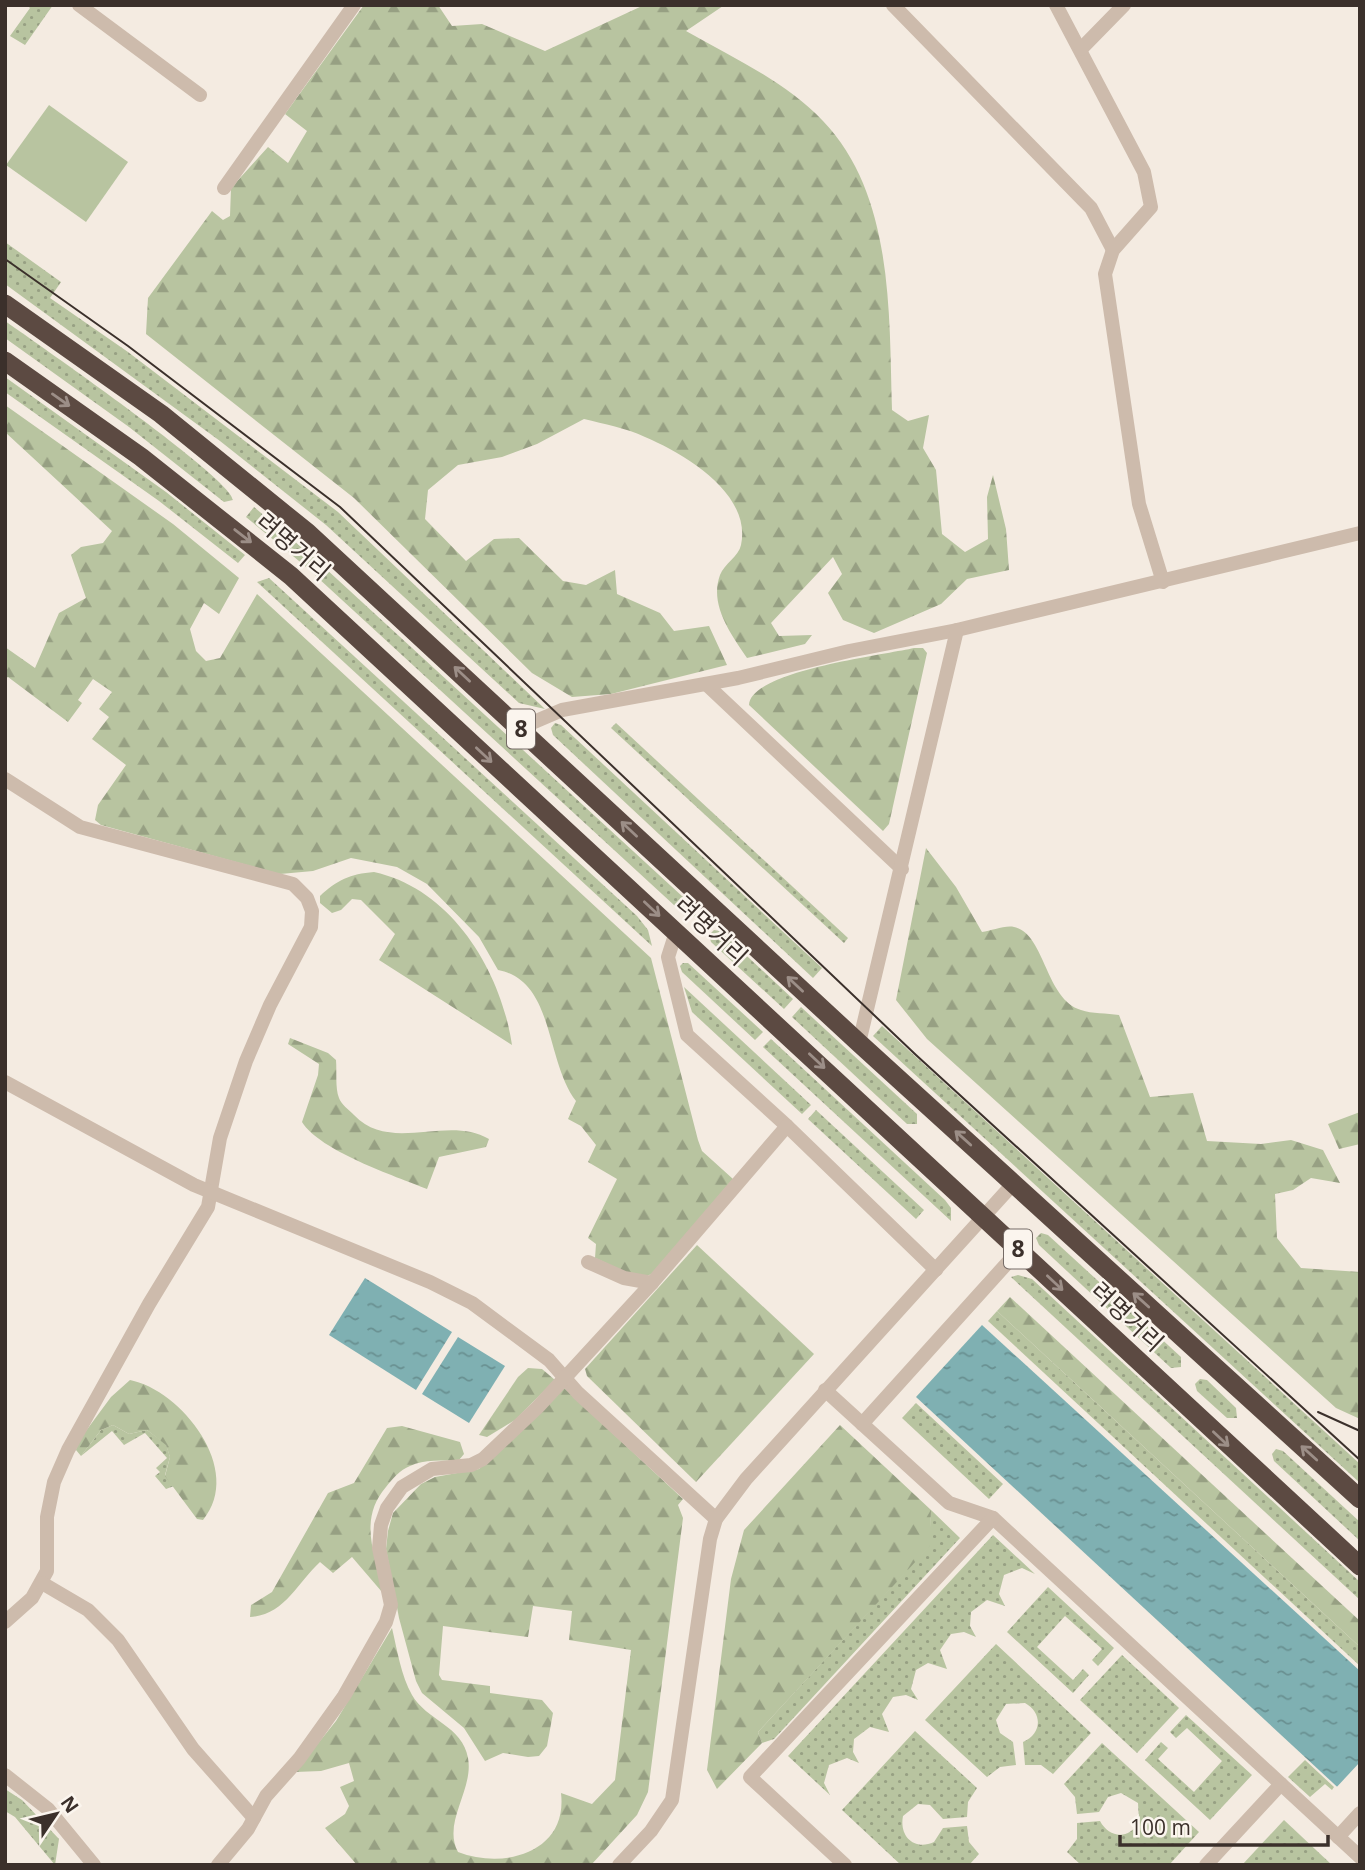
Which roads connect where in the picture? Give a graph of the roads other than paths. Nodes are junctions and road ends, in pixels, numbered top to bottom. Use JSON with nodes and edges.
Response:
{"nodes":[{"id":1,"x":79,"y":5,"type":"edge"},
{"id":2,"x":354,"y":5,"type":"edge"},
{"id":3,"x":893,"y":5,"type":"edge"},
{"id":4,"x":1056,"y":5,"type":"edge"},
{"id":5,"x":1124,"y":5,"type":"edge"},
{"id":6,"x":1081,"y":49,"type":"junction"},
{"id":7,"x":200,"y":95,"type":"dead end"},
{"id":8,"x":224,"y":188,"type":"dead end"},
{"id":9,"x":1114,"y":250,"type":"junction"},
{"id":10,"x":5,"y":304,"type":"edge"},
{"id":11,"x":5,"y":361,"type":"edge"},
{"id":12,"x":1360,"y":533,"type":"edge"},
{"id":13,"x":1163,"y":582,"type":"junction"},
{"id":14,"x":957,"y":630,"type":"junction"},
{"id":15,"x":706,"y":684,"type":"junction"},
{"id":16,"x":520,"y":728,"type":"junction"},
{"id":17,"x":5,"y":779,"type":"edge"},
{"id":18,"x":902,"y":869,"type":"junction"},
{"id":19,"x":676,"y":932,"type":"junction"},
{"id":20,"x":859,"y":1043,"type":"junction"},
{"id":21,"x":5,"y":1082,"type":"edge"},
{"id":22,"x":787,"y":1126,"type":"junction"},
{"id":23,"x":1013,"y":1184,"type":"junction"},
{"id":24,"x":211,"y":1193,"type":"junction"},
{"id":25,"x":985,"y":1217,"type":"junction"},
{"id":26,"x":1019,"y":1250,"type":"junction"},
{"id":27,"x":588,"y":1262,"type":"dead end"},
{"id":28,"x":936,"y":1270,"type":"junction"},
{"id":29,"x":652,"y":1283,"type":"junction"},
{"id":30,"x":566,"y":1378,"type":"junction"},
{"id":31,"x":825,"y":1390,"type":"junction"},
{"id":32,"x":862,"y":1424,"type":"junction"},
{"id":33,"x":1360,"y":1499,"type":"edge"},
{"id":34,"x":993,"y":1518,"type":"junction"},
{"id":35,"x":716,"y":1519,"type":"junction"},
{"id":36,"x":1360,"y":1566,"type":"edge"},
{"id":37,"x":43,"y":1583,"type":"junction"},
{"id":38,"x":5,"y":1622,"type":"edge"},
{"id":39,"x":5,"y":1775,"type":"edge"},
{"id":40,"x":1281,"y":1784,"type":"junction"},
{"id":41,"x":1359,"y":1814,"type":"edge"},
{"id":42,"x":254,"y":1818,"type":"junction"},
{"id":43,"x":1338,"y":1837,"type":"junction"},
{"id":44,"x":1360,"y":1857,"type":"edge"},
{"id":45,"x":94,"y":1865,"type":"edge"},
{"id":46,"x":218,"y":1865,"type":"edge"},
{"id":47,"x":619,"y":1865,"type":"edge"},
{"id":48,"x":845,"y":1865,"type":"edge"},
{"id":49,"x":1206,"y":1865,"type":"edge"}],
"edges":[{"from":1,"to":7,"type":"street"},
{"from":2,"to":8,"type":"street"},
{"from":3,"to":9,"type":"street"},
{"from":4,"to":6,"type":"street"},
{"from":5,"to":6,"type":"street"},
{"from":6,"to":9,"type":"street"},
{"from":9,"to":13,"type":"street"},
{"from":16,"to":10,"type":"highway","name":"려명거리","number":"8","one_way":true},
{"from":11,"to":19,"type":"highway","name":"려명거리","number":"8","one_way":true},
{"from":12,"to":13,"type":"street"},
{"from":13,"to":14,"type":"street"},
{"from":14,"to":15,"type":"street"},
{"from":14,"to":18,"type":"street"},
{"from":15,"to":16,"type":"street"},
{"from":15,"to":18,"type":"street"},
{"from":20,"to":16,"type":"highway","name":"려명거리","number":"8","one_way":true},
{"from":17,"to":24,"type":"street"},
{"from":18,"to":20,"type":"street"},
{"from":19,"to":22,"type":"street"},
{"from":19,"to":25,"type":"highway","name":"려명거리","number":"8","one_way":true},
{"from":23,"to":20,"type":"highway","name":"려명거리","number":"8","one_way":true},
{"from":21,"to":24,"type":"street"},
{"from":22,"to":28,"type":"street"},
{"from":22,"to":29,"type":"street"},
{"from":23,"to":25,"type":"street"},
{"from":33,"to":23,"type":"highway","name":"려명거리","number":"8","one_way":true},
{"from":24,"to":30,"type":"street"},
{"from":24,"to":37,"type":"street"},
{"from":25,"to":26,"type":"highway","name":"려명거리","number":"8"},
{"from":25,"to":28,"type":"street"},
{"from":26,"to":32,"type":"street"},
{"from":26,"to":36,"type":"highway","name":"려명거리","number":"8","one_way":true},
{"from":27,"to":29,"type":"street"},
{"from":28,"to":31,"type":"street"},
{"from":29,"to":30,"type":"street"},
{"from":30,"to":35,"type":"street"},
{"from":30,"to":42,"type":"street"},
{"from":31,"to":32,"type":"street"},
{"from":31,"to":35,"type":"street"},
{"from":32,"to":34,"type":"street"},
{"from":34,"to":40,"type":"street"},
{"from":34,"to":48,"type":"street"},
{"from":35,"to":47,"type":"street"},
{"from":37,"to":38,"type":"street"},
{"from":37,"to":42,"type":"street"},
{"from":39,"to":45,"type":"street"},
{"from":40,"to":43,"type":"street"},
{"from":40,"to":49,"type":"street"},
{"from":41,"to":43,"type":"street"},
{"from":42,"to":46,"type":"street"},
{"from":43,"to":44,"type":"street"}]}
